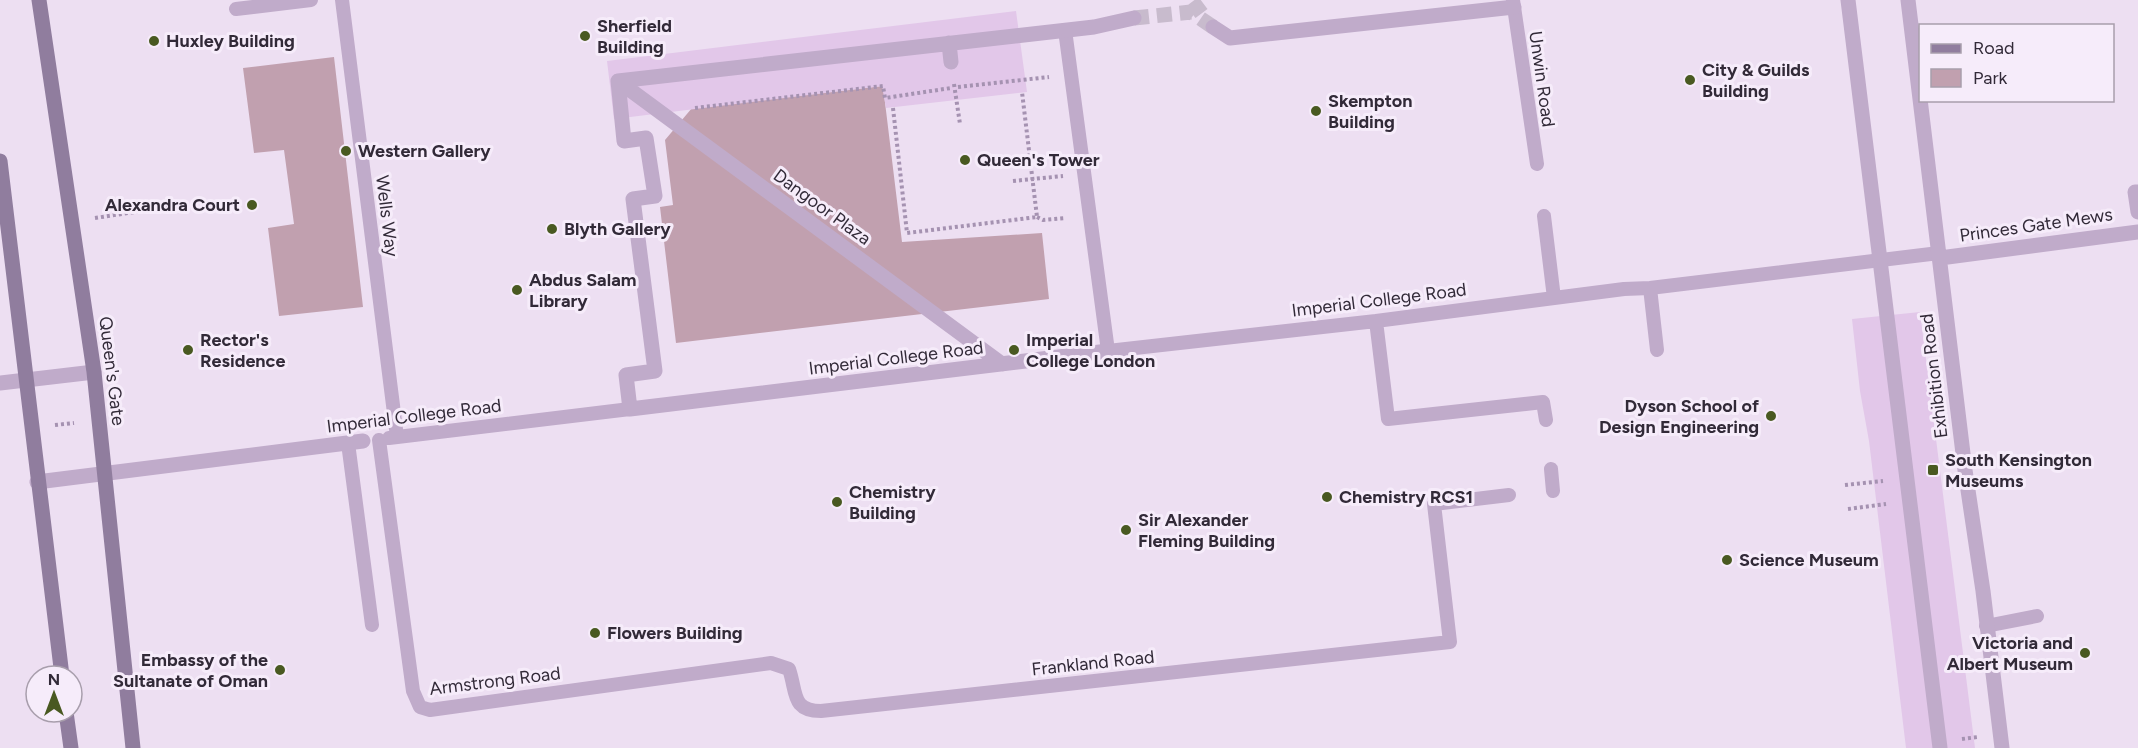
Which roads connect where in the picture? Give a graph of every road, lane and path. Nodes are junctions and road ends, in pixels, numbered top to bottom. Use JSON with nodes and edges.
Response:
{"nodes":[{"id":1,"x":39,"y":0,"type":"edge"},
{"id":2,"x":311,"y":0,"type":"edge"},
{"id":3,"x":342,"y":0,"type":"edge"},
{"id":4,"x":1848,"y":0,"type":"edge"},
{"id":5,"x":1910,"y":0,"type":"edge"},
{"id":6,"x":1513,"y":4,"type":"edge"},
{"id":7,"x":236,"y":9,"type":"dead end"},
{"id":8,"x":1134,"y":18,"type":"tunnel mouth"},
{"id":9,"x":1213,"y":27,"type":"tunnel mouth"},
{"id":10,"x":1065,"y":30,"type":"junction"},
{"id":11,"x":949,"y":43,"type":"junction"},
{"id":12,"x":951,"y":62,"type":"dead end"},
{"id":13,"x":1071,"y":74,"type":"junction"},
{"id":14,"x":1919,"y":79,"type":"edge"},
{"id":15,"x":618,"y":81,"type":"junction"},
{"id":16,"x":1022,"y":92,"type":"dead end"},
{"id":17,"x":728,"y":95,"type":"dead end"},
{"id":18,"x":956,"y":101,"type":"dead end"},
{"id":19,"x":1922,"y":102,"type":"edge"},
{"id":20,"x":730,"y":103,"type":"junction"},
{"id":21,"x":692,"y":108,"type":"dead end"},
{"id":22,"x":893,"y":108,"type":"dead end"},
{"id":23,"x":960,"y":124,"type":"dead end"},
{"id":24,"x":0,"y":161,"type":"edge"},
{"id":25,"x":1537,"y":164,"type":"dead end"},
{"id":26,"x":1084,"y":174,"type":"junction"},
{"id":27,"x":1032,"y":178,"type":"junction"},
{"id":28,"x":1013,"y":181,"type":"dead end"},
{"id":29,"x":2138,"y":192,"type":"edge"},
{"id":30,"x":181,"y":205,"type":"dead end"},
{"id":31,"x":2138,"y":212,"type":"edge"},
{"id":32,"x":1090,"y":215,"type":"junction"},
{"id":33,"x":1544,"y":216,"type":"dead end"},
{"id":34,"x":1037,"y":218,"type":"junction"},
{"id":35,"x":92,"y":219,"type":"dead end"},
{"id":36,"x":2138,"y":232,"type":"edge"},
{"id":37,"x":1939,"y":256,"type":"junction"},
{"id":38,"x":1881,"y":260,"type":"junction"},
{"id":39,"x":1650,"y":288,"type":"junction"},
{"id":40,"x":1554,"y":297,"type":"junction"},
{"id":41,"x":1376,"y":321,"type":"junction"},
{"id":42,"x":1658,"y":350,"type":"dead end"},
{"id":43,"x":1108,"y":351,"type":"junction"},
{"id":44,"x":1002,"y":364,"type":"junction"},
{"id":45,"x":94,"y":372,"type":"junction"},
{"id":46,"x":27,"y":379,"type":"junction"},
{"id":47,"x":0,"y":383,"type":"edge"},
{"id":48,"x":630,"y":409,"type":"junction"},
{"id":49,"x":1545,"y":420,"type":"dead end"},
{"id":50,"x":75,"y":423,"type":"dead end"},
{"id":51,"x":51,"y":426,"type":"dead end"},
{"id":52,"x":397,"y":437,"type":"junction"},
{"id":53,"x":379,"y":440,"type":"junction"},
{"id":54,"x":363,"y":441,"type":"joint"},
{"id":55,"x":348,"y":443,"type":"junction"},
{"id":56,"x":1551,"y":469,"type":"dead end"},
{"id":57,"x":105,"y":472,"type":"junction"},
{"id":58,"x":37,"y":482,"type":"junction"},
{"id":59,"x":1870,"y":482,"type":"dead end"},
{"id":60,"x":1845,"y":485,"type":"dead end"},
{"id":61,"x":1553,"y":491,"type":"dead end"},
{"id":62,"x":1509,"y":495,"type":"dead end"},
{"id":63,"x":2037,"y":616,"type":"dead end"},
{"id":64,"x":372,"y":625,"type":"dead end"},
{"id":65,"x":1986,"y":626,"type":"junction"},
{"id":66,"x":771,"y":663,"type":"joint"},
{"id":67,"x":60,"y":664,"type":"edge"},
{"id":68,"x":68,"y":724,"type":"edge"},
{"id":69,"x":71,"y":748,"type":"edge"},
{"id":70,"x":133,"y":748,"type":"edge"},
{"id":71,"x":1940,"y":748,"type":"edge"},
{"id":72,"x":2002,"y":748,"type":"edge"}],
"edges":[{"from":1,"to":45,"type":"street","name":"Queen's Gate"},
{"from":2,"to":7,"type":"lane"},
{"from":3,"to":52,"type":"lane","name":"Wells Way"},
{"from":4,"to":38,"type":"street"},
{"from":5,"to":14,"type":"street","name":"Exhibition Road"},
{"from":6,"to":9,"type":"street"},
{"from":6,"to":25,"type":"lane","name":"Unwin Road"},
{"from":8,"to":10,"type":"street"},
{"from":10,"to":11,"type":"street"},
{"from":10,"to":13,"type":"lane"},
{"from":11,"to":12,"type":"street"},
{"from":11,"to":15,"type":"street"},
{"from":13,"to":20,"type":"path"},
{"from":13,"to":26,"type":"lane"},
{"from":15,"to":44,"type":"street","name":"Dangoor Plaza"},
{"from":15,"to":48,"type":"street"},
{"from":16,"to":27,"type":"path"},
{"from":17,"to":20,"type":"path"},
{"from":18,"to":23,"type":"path"},
{"from":19,"to":37,"type":"street","name":"Exhibition Road"},
{"from":20,"to":21,"type":"path"},
{"from":22,"to":34,"type":"path"},
{"from":24,"to":46,"type":"street"},
{"from":26,"to":27,"type":"path"},
{"from":26,"to":32,"type":"lane"},
{"from":27,"to":28,"type":"path"},
{"from":27,"to":34,"type":"path"},
{"from":29,"to":31,"type":"street","name":"Princes Gate Mews"},
{"from":30,"to":35,"type":"path"},
{"from":32,"to":34,"type":"path"},
{"from":32,"to":43,"type":"lane"},
{"from":33,"to":40,"type":"lane"},
{"from":36,"to":37,"type":"street","name":"Princes Gate Mews"},
{"from":37,"to":38,"type":"lane","name":"Imperial College Road"},
{"from":37,"to":65,"type":"street","name":"Exhibition Road"},
{"from":38,"to":39,"type":"lane","name":"Imperial College Road"},
{"from":38,"to":71,"type":"street"},
{"from":39,"to":40,"type":"lane","name":"Imperial College Road"},
{"from":39,"to":42,"type":"lane"},
{"from":40,"to":41,"type":"lane","name":"Imperial College Road"},
{"from":41,"to":43,"type":"lane","name":"Imperial College Road"},
{"from":41,"to":49,"type":"lane"},
{"from":43,"to":44,"type":"street","name":"Imperial College Road"},
{"from":44,"to":48,"type":"street","name":"Imperial College Road"},
{"from":45,"to":46,"type":"street"},
{"from":45,"to":57,"type":"street","name":"Queen's Gate"},
{"from":46,"to":47,"type":"street"},
{"from":46,"to":58,"type":"street"},
{"from":48,"to":52,"type":"lane","name":"Imperial College Road"},
{"from":50,"to":51,"type":"path"},
{"from":52,"to":53,"type":"lane","name":"Imperial College Road"},
{"from":53,"to":54,"type":"lane","name":"Imperial College Road"},
{"from":53,"to":66,"type":"lane","name":"Armstrong Road"},
{"from":54,"to":55,"type":"street","name":"Imperial College Road"},
{"from":55,"to":57,"type":"street","name":"Imperial College Road"},
{"from":55,"to":64,"type":"lane"},
{"from":56,"to":61,"type":"lane"},
{"from":57,"to":58,"type":"street","name":"Imperial College Road"},
{"from":57,"to":70,"type":"street","name":"Queen's Gate"},
{"from":58,"to":67,"type":"street"},
{"from":59,"to":60,"type":"path"},
{"from":62,"to":66,"type":"lane","name":"Frankland Road"},
{"from":63,"to":65,"type":"lane"},
{"from":65,"to":72,"type":"street","name":"Exhibition Road"},
{"from":68,"to":69,"type":"street"}]}
